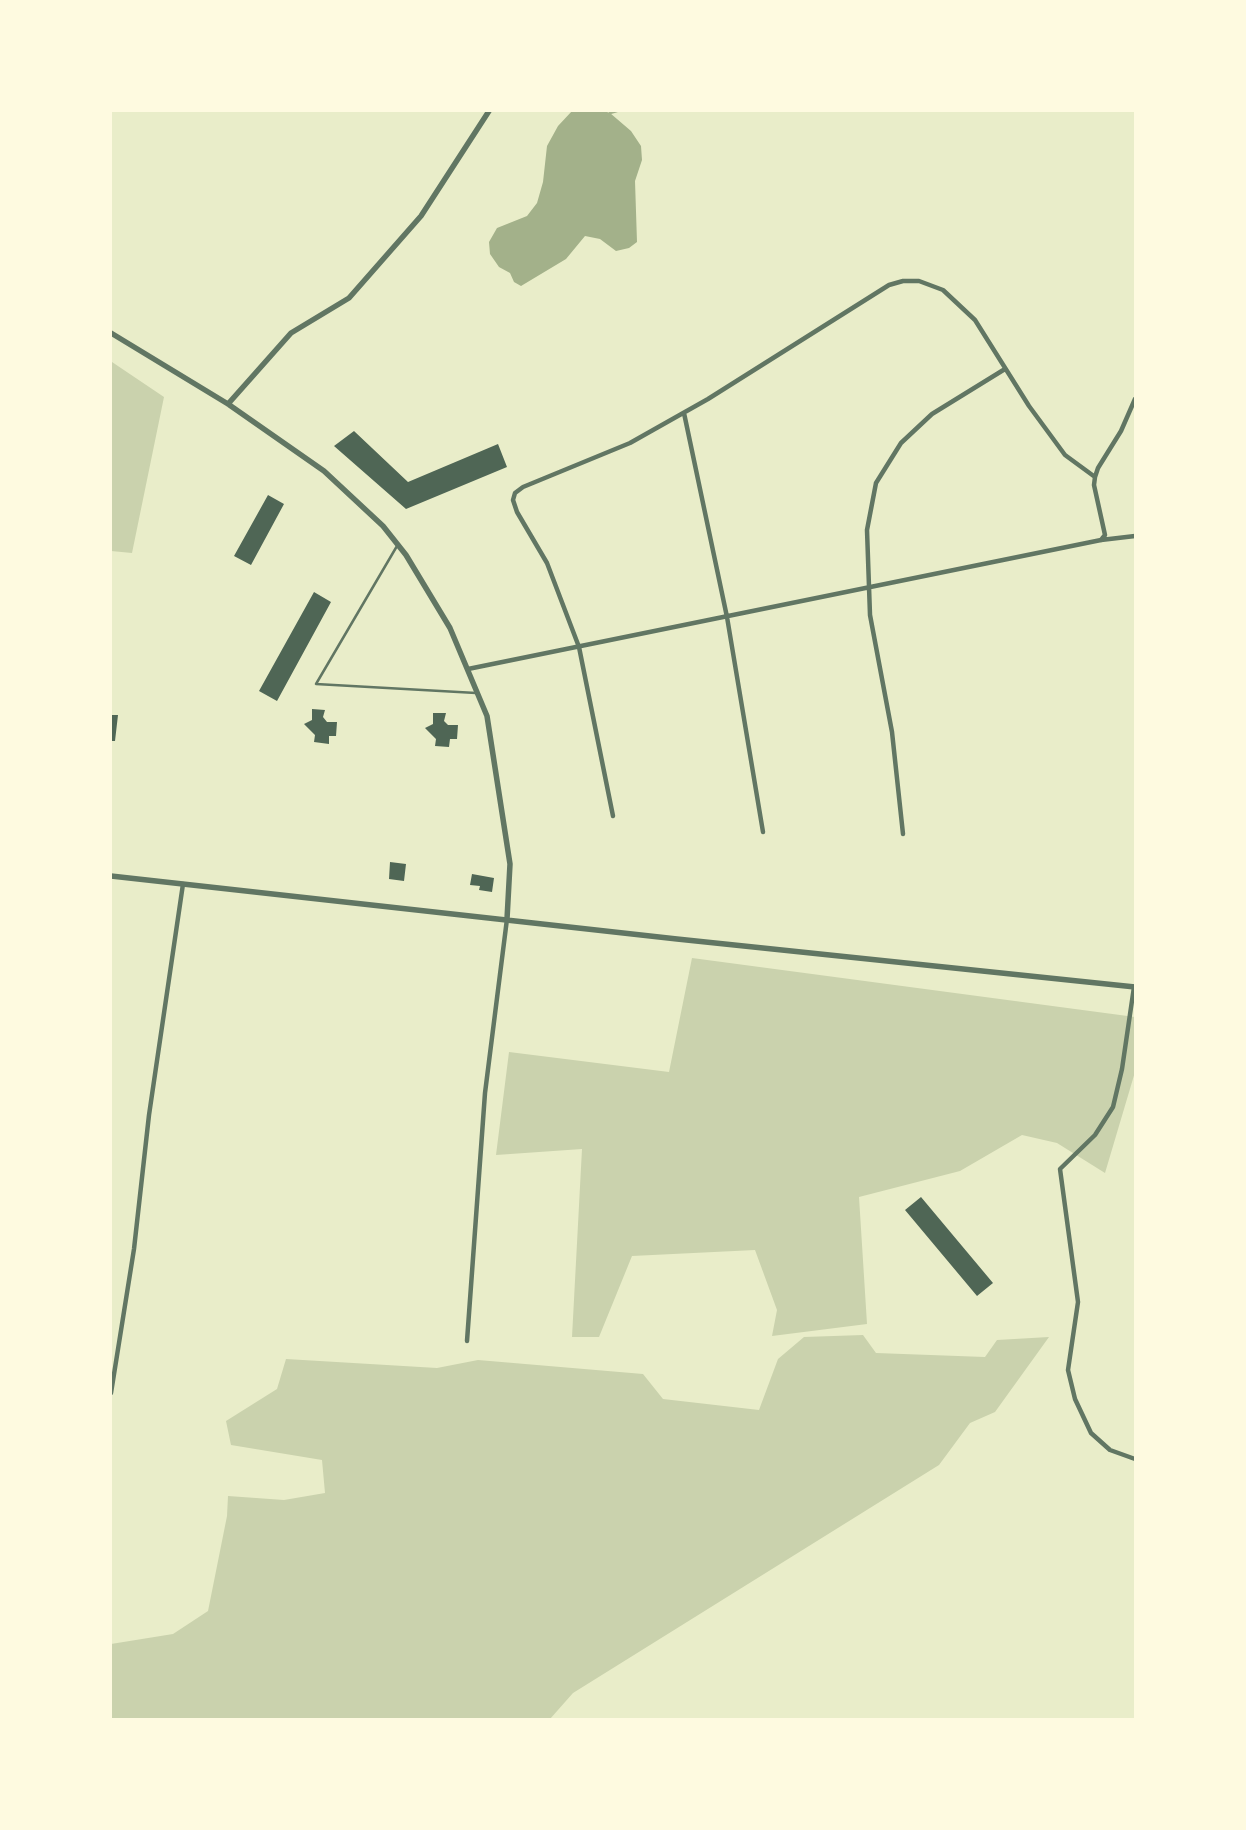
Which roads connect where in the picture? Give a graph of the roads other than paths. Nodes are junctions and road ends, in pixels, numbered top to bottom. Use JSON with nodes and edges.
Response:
{"nodes":[{"id":1,"x":489,"y":111,"type":"edge"},
{"id":2,"x":111,"y":333,"type":"edge"},
{"id":3,"x":1005,"y":369,"type":"junction"},
{"id":4,"x":1135,"y":399,"type":"edge"},
{"id":5,"x":228,"y":404,"type":"junction"},
{"id":6,"x":684,"y":413,"type":"junction"},
{"id":7,"x":1095,"y":477,"type":"junction"},
{"id":8,"x":1135,"y":536,"type":"edge"},
{"id":9,"x":1101,"y":540,"type":"junction"},
{"id":10,"x":398,"y":544,"type":"junction"},
{"id":11,"x":870,"y":588,"type":"junction"},
{"id":12,"x":727,"y":617,"type":"junction"},
{"id":13,"x":579,"y":647,"type":"junction"},
{"id":14,"x":468,"y":669,"type":"junction"},
{"id":15,"x":478,"y":693,"type":"junction"},
{"id":16,"x":614,"y":816,"type":"dead end"},
{"id":17,"x":763,"y":832,"type":"dead end"},
{"id":18,"x":903,"y":834,"type":"dead end"},
{"id":19,"x":111,"y":876,"type":"edge"},
{"id":20,"x":183,"y":884,"type":"junction"},
{"id":21,"x":507,"y":919,"type":"junction"},
{"id":22,"x":1134,"y":987,"type":"edge"},
{"id":23,"x":467,"y":1340,"type":"dead end"},
{"id":24,"x":111,"y":1393,"type":"edge"},
{"id":25,"x":1135,"y":1459,"type":"edge"}],
"edges":[{"from":1,"to":5,"type":"street"},
{"from":2,"to":5,"type":"street"},
{"from":3,"to":6,"type":"street"},
{"from":3,"to":7,"type":"street"},
{"from":3,"to":11,"type":"street"},
{"from":4,"to":7,"type":"street"},
{"from":5,"to":10,"type":"street"},
{"from":6,"to":12,"type":"street"},
{"from":6,"to":13,"type":"street"},
{"from":7,"to":9,"type":"street"},
{"from":8,"to":9,"type":"street"},
{"from":9,"to":11,"type":"street"},
{"from":10,"to":14,"type":"street"},
{"from":10,"to":15,"type":"lane"},
{"from":11,"to":12,"type":"street"},
{"from":11,"to":18,"type":"street"},
{"from":12,"to":13,"type":"street"},
{"from":12,"to":17,"type":"street"},
{"from":13,"to":14,"type":"street"},
{"from":13,"to":16,"type":"street"},
{"from":14,"to":15,"type":"street"},
{"from":15,"to":21,"type":"street"},
{"from":19,"to":20,"type":"street"},
{"from":20,"to":21,"type":"street"},
{"from":20,"to":24,"type":"street"},
{"from":21,"to":22,"type":"street"},
{"from":21,"to":23,"type":"street"},
{"from":22,"to":25,"type":"street"}]}
